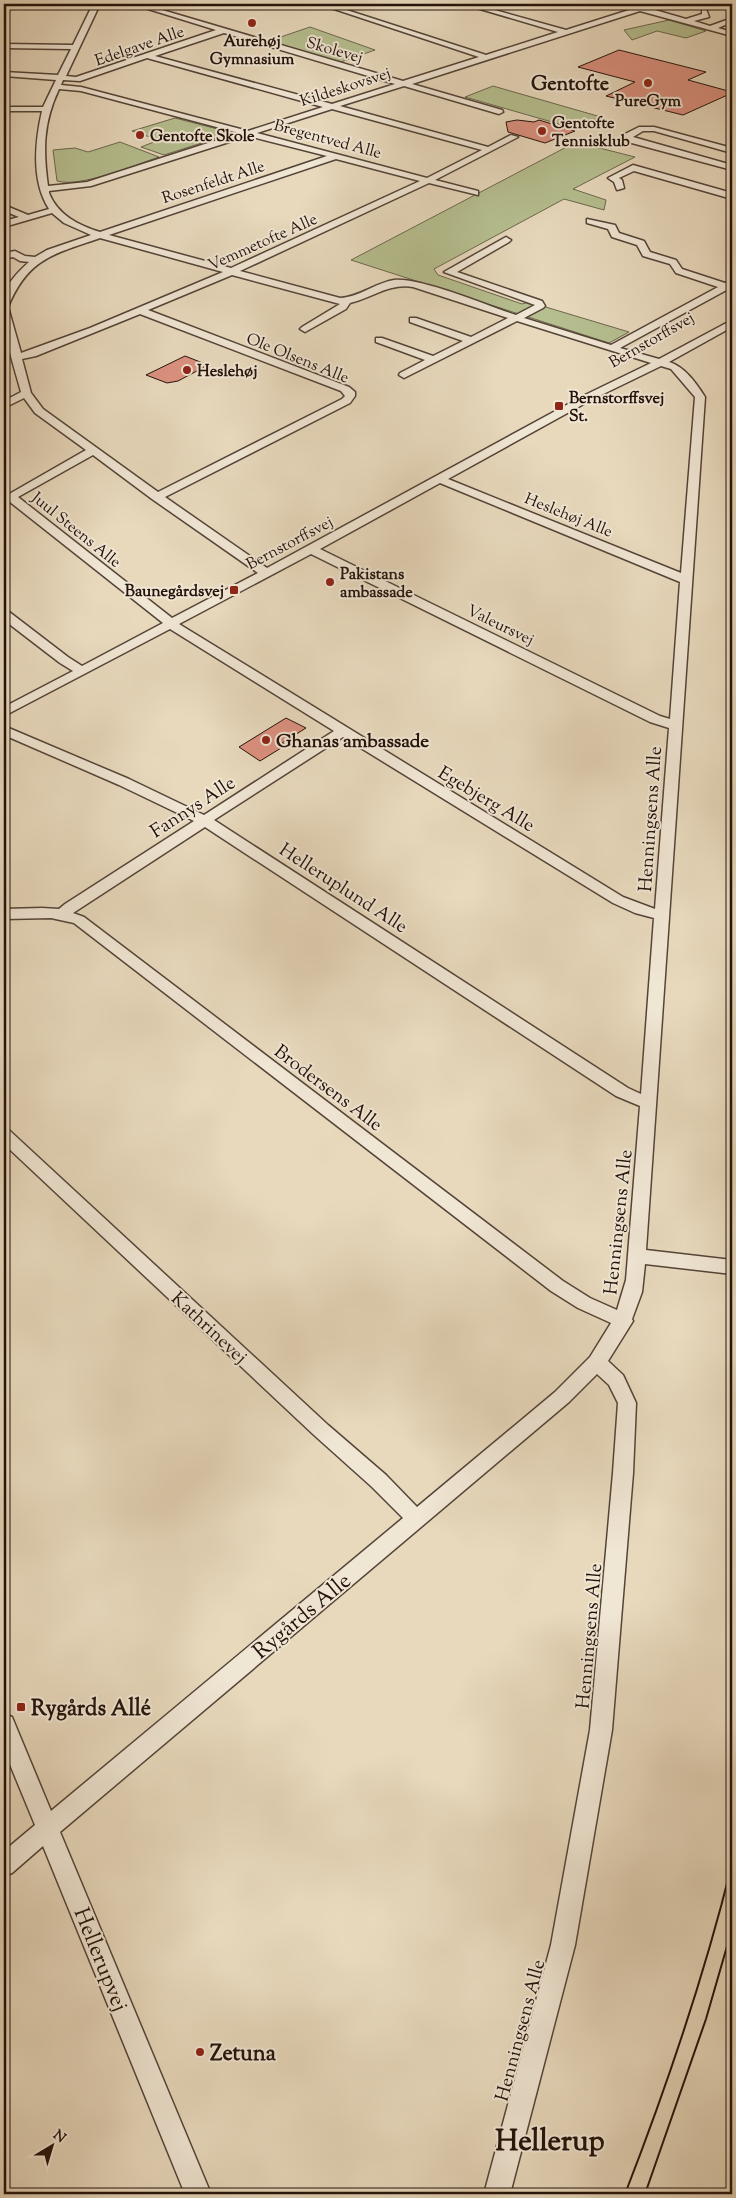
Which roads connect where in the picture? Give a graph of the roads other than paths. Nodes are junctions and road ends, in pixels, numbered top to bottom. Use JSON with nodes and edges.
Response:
{"nodes":[{"id":1,"x":96,"y":4,"type":"edge"},
{"id":2,"x":135,"y":4,"type":"edge"},
{"id":3,"x":322,"y":4,"type":"edge"},
{"id":4,"x":466,"y":4,"type":"edge"},
{"id":5,"x":625,"y":4,"type":"edge"},
{"id":6,"x":654,"y":4,"type":"edge"},
{"id":7,"x":640,"y":8,"type":"junction"},
{"id":8,"x":704,"y":10,"type":"dead end"},
{"id":9,"x":732,"y":20,"type":"edge"},
{"id":10,"x":686,"y":21,"type":"junction"},
{"id":11,"x":710,"y":28,"type":"junction"},
{"id":12,"x":224,"y":30,"type":"junction"},
{"id":13,"x":566,"y":32,"type":"junction"},
{"id":14,"x":732,"y":34,"type":"edge"},
{"id":15,"x":4,"y":46,"type":"edge"},
{"id":16,"x":75,"y":47,"type":"junction"},
{"id":17,"x":148,"y":56,"type":"junction"},
{"id":18,"x":485,"y":57,"type":"junction"},
{"id":19,"x":4,"y":74,"type":"edge"},
{"id":20,"x":59,"y":83,"type":"junction"},
{"id":21,"x":404,"y":83,"type":"junction"},
{"id":22,"x":332,"y":106,"type":"junction"},
{"id":23,"x":4,"y":108,"type":"edge"},
{"id":24,"x":46,"y":109,"type":"junction"},
{"id":25,"x":499,"y":112,"type":"dead end"},
{"id":26,"x":249,"y":133,"type":"junction"},
{"id":27,"x":514,"y":137,"type":"dead end"},
{"id":28,"x":490,"y":150,"type":"junction"},
{"id":29,"x":732,"y":151,"type":"edge"},
{"id":30,"x":336,"y":156,"type":"junction"},
{"id":31,"x":732,"y":168,"type":"edge"},
{"id":32,"x":430,"y":181,"type":"junction"},
{"id":33,"x":620,"y":188,"type":"dead end"},
{"id":34,"x":44,"y":189,"type":"junction"},
{"id":35,"x":474,"y":192,"type":"dead end"},
{"id":36,"x":732,"y":196,"type":"edge"},
{"id":37,"x":4,"y":208,"type":"edge"},
{"id":38,"x":54,"y":210,"type":"junction"},
{"id":39,"x":26,"y":217,"type":"junction"},
{"id":40,"x":590,"y":221,"type":"dead end"},
{"id":41,"x":4,"y":224,"type":"edge"},
{"id":42,"x":100,"y":235,"type":"junction"},
{"id":43,"x":506,"y":240,"type":"dead end"},
{"id":44,"x":4,"y":256,"type":"edge"},
{"id":45,"x":38,"y":260,"type":"junction"},
{"id":46,"x":230,"y":272,"type":"junction"},
{"id":47,"x":729,"y":284,"type":"edge"},
{"id":48,"x":346,"y":301,"type":"junction"},
{"id":49,"x":4,"y":308,"type":"edge"},
{"id":50,"x":141,"y":312,"type":"junction"},
{"id":51,"x":518,"y":318,"type":"junction"},
{"id":52,"x":719,"y":318,"type":"dead end"},
{"id":53,"x":414,"y":320,"type":"dead end"},
{"id":54,"x":732,"y":323,"type":"edge"},
{"id":55,"x":5,"y":324,"type":"edge"},
{"id":56,"x":305,"y":329,"type":"dead end"},
{"id":57,"x":379,"y":340,"type":"dead end"},
{"id":58,"x":473,"y":341,"type":"junction"},
{"id":59,"x":611,"y":349,"type":"junction"},
{"id":60,"x":16,"y":357,"type":"junction"},
{"id":61,"x":434,"y":360,"type":"junction"},
{"id":62,"x":653,"y":361,"type":"junction"},
{"id":63,"x":404,"y":375,"type":"dead end"},
{"id":64,"x":26,"y":393,"type":"junction"},
{"id":65,"x":587,"y":398,"type":"junction"},
{"id":66,"x":4,"y":405,"type":"edge"},
{"id":67,"x":93,"y":451,"type":"junction"},
{"id":68,"x":439,"y":479,"type":"junction"},
{"id":69,"x":156,"y":497,"type":"junction"},
{"id":70,"x":8,"y":499,"type":"edge"},
{"id":71,"x":311,"y":549,"type":"junction"},
{"id":72,"x":268,"y":573,"type":"junction"},
{"id":73,"x":686,"y":580,"type":"junction"},
{"id":74,"x":4,"y":614,"type":"edge"},
{"id":75,"x":169,"y":623,"type":"junction"},
{"id":76,"x":81,"y":670,"type":"junction"},
{"id":77,"x":4,"y":712,"type":"edge"},
{"id":78,"x":677,"y":726,"type":"junction"},
{"id":79,"x":4,"y":730,"type":"edge"},
{"id":80,"x":342,"y":732,"type":"junction"},
{"id":81,"x":204,"y":820,"type":"junction"},
{"id":82,"x":4,"y":914,"type":"edge"},
{"id":83,"x":63,"y":914,"type":"junction"},
{"id":84,"x":663,"y":916,"type":"junction"},
{"id":85,"x":649,"y":1104,"type":"junction"},
{"id":86,"x":4,"y":1135,"type":"edge"},
{"id":87,"x":637,"y":1256,"type":"junction"},
{"id":88,"x":732,"y":1267,"type":"edge"},
{"id":89,"x":624,"y":1321,"type":"junction"},
{"id":90,"x":597,"y":1362,"type":"junction"},
{"id":91,"x":416,"y":1518,"type":"junction"},
{"id":92,"x":4,"y":1724,"type":"edge"},
{"id":93,"x":48,"y":1829,"type":"junction"},
{"id":94,"x":4,"y":1866,"type":"edge"},
{"id":95,"x":198,"y":2194,"type":"edge"},
{"id":96,"x":497,"y":2194,"type":"edge"}],
"edges":[{"from":1,"to":16,"type":"street"},
{"from":2,"to":12,"type":"street","name":"Skolevej"},
{"from":3,"to":18,"type":"street"},
{"from":4,"to":13,"type":"street"},
{"from":5,"to":7,"type":"street"},
{"from":6,"to":7,"type":"street","name":"Kildeskovsvej"},
{"from":7,"to":10,"type":"street"},
{"from":7,"to":13,"type":"street","name":"Kildeskovsvej"},
{"from":8,"to":10,"type":"street"},
{"from":9,"to":11,"type":"street"},
{"from":10,"to":11,"type":"street"},
{"from":11,"to":14,"type":"street"},
{"from":12,"to":17,"type":"street","name":"Edelgave Alle"},
{"from":12,"to":21,"type":"street","name":"Skolevej"},
{"from":13,"to":18,"type":"street","name":"Kildeskovsvej"},
{"from":15,"to":16,"type":"street"},
{"from":16,"to":20,"type":"street"},
{"from":17,"to":20,"type":"street","name":"Edelgave Alle"},
{"from":17,"to":22,"type":"street"},
{"from":18,"to":21,"type":"street","name":"Kildeskovsvej"},
{"from":19,"to":20,"type":"street"},
{"from":20,"to":24,"type":"street"},
{"from":20,"to":26,"type":"street","name":"Bregentved Alle"},
{"from":21,"to":22,"type":"street","name":"Kildeskovsvej"},
{"from":21,"to":25,"type":"street","name":"Skolevej"},
{"from":22,"to":26,"type":"street","name":"Kildeskovsvej"},
{"from":22,"to":28,"type":"street"},
{"from":23,"to":24,"type":"street"},
{"from":24,"to":34,"type":"street"},
{"from":26,"to":30,"type":"street","name":"Bregentved Alle"},
{"from":26,"to":34,"type":"street","name":"Kildeskovsvej"},
{"from":27,"to":28,"type":"street","name":"Vemmetofte Alle"},
{"from":28,"to":32,"type":"street","name":"Vemmetofte Alle"},
{"from":29,"to":31,"type":"street"},
{"from":30,"to":32,"type":"street","name":"Bregentved Alle"},
{"from":30,"to":42,"type":"street","name":"Rosenfeldt Alle"},
{"from":32,"to":35,"type":"street","name":"Bregentved Alle"},
{"from":32,"to":46,"type":"street","name":"Vemmetofte Alle"},
{"from":33,"to":36,"type":"street"},
{"from":34,"to":38,"type":"street"},
{"from":37,"to":39,"type":"street"},
{"from":38,"to":39,"type":"street"},
{"from":38,"to":42,"type":"street"},
{"from":39,"to":41,"type":"street"},
{"from":40,"to":47,"type":"street"},
{"from":42,"to":45,"type":"street"},
{"from":42,"to":46,"type":"street"},
{"from":43,"to":51,"type":"street"},
{"from":44,"to":45,"type":"street"},
{"from":45,"to":49,"type":"street"},
{"from":46,"to":48,"type":"street"},
{"from":46,"to":50,"type":"street","name":"Vemmetofte Alle"},
{"from":47,"to":59,"type":"street"},
{"from":48,"to":51,"type":"street","name":"Henningsens Alle"},
{"from":48,"to":56,"type":"street"},
{"from":49,"to":55,"type":"street"},
{"from":50,"to":60,"type":"street","name":"Vemmetofte Alle"},
{"from":50,"to":69,"type":"street","name":"Ole Olsens Alle"},
{"from":51,"to":58,"type":"street"},
{"from":51,"to":59,"type":"street","name":"Henningsens Alle"},
{"from":52,"to":62,"type":"street","name":"Bernstorffsvej"},
{"from":53,"to":58,"type":"street"},
{"from":54,"to":62,"type":"street","name":"Bernstorffsvej"},
{"from":55,"to":60,"type":"street"},
{"from":57,"to":61,"type":"street"},
{"from":58,"to":61,"type":"street"},
{"from":59,"to":62,"type":"street","name":"Henningsens Alle"},
{"from":60,"to":64,"type":"street"},
{"from":61,"to":63,"type":"street"},
{"from":62,"to":65,"type":"street","name":"Bernstorffsvej"},
{"from":62,"to":65,"type":"street","name":"Bernstorffsvej"},
{"from":62,"to":73,"type":"street","name":"Henningsens Alle"},
{"from":64,"to":66,"type":"street"},
{"from":64,"to":67,"type":"street"},
{"from":65,"to":68,"type":"street","name":"Bernstorffsvej"},
{"from":67,"to":69,"type":"street"},
{"from":67,"to":70,"type":"street"},
{"from":68,"to":71,"type":"street","name":"Bernstorffsvej"},
{"from":68,"to":73,"type":"street","name":"Heslehøj Alle"},
{"from":69,"to":72,"type":"street"},
{"from":70,"to":75,"type":"street","name":"Juul Steens Alle"},
{"from":71,"to":72,"type":"street","name":"Bernstorffsvej"},
{"from":71,"to":78,"type":"street","name":"Valeursvej"},
{"from":72,"to":75,"type":"street","name":"Bernstorffsvej"},
{"from":73,"to":78,"type":"street","name":"Henningsens Alle"},
{"from":74,"to":76,"type":"street"},
{"from":75,"to":76,"type":"street","name":"Bernstorffsvej"},
{"from":75,"to":80,"type":"street","name":"Egebjerg Alle"},
{"from":76,"to":77,"type":"street","name":"Bernstorffsvej"},
{"from":78,"to":84,"type":"street","name":"Henningsens Alle"},
{"from":79,"to":81,"type":"street","name":"Helleruplund Alle"},
{"from":80,"to":81,"type":"street","name":"Fannys Alle"},
{"from":80,"to":84,"type":"street","name":"Egebjerg Alle"},
{"from":81,"to":83,"type":"street","name":"Fannys Alle"},
{"from":81,"to":85,"type":"street","name":"Helleruplund Alle"},
{"from":82,"to":83,"type":"street","name":"Brodersens Alle"},
{"from":83,"to":89,"type":"street","name":"Brodersens Alle"},
{"from":84,"to":85,"type":"street","name":"Henningsens Alle"},
{"from":85,"to":87,"type":"street","name":"Henningsens Alle"},
{"from":86,"to":91,"type":"street","name":"Kathrinevej"},
{"from":87,"to":88,"type":"street"},
{"from":87,"to":89,"type":"street","name":"Henningsens Alle"},
{"from":89,"to":90,"type":"street","name":"Henningsens Alle"},
{"from":90,"to":91,"type":"street","name":"Rygårds Alle"},
{"from":90,"to":96,"type":"street","name":"Henningsens Alle"},
{"from":91,"to":93,"type":"street","name":"Rygårds Alle"},
{"from":92,"to":93,"type":"street","name":"Hellerupvej"},
{"from":93,"to":94,"type":"street","name":"Rygårds Alle"},
{"from":93,"to":95,"type":"street","name":"Hellerupvej"}]}
